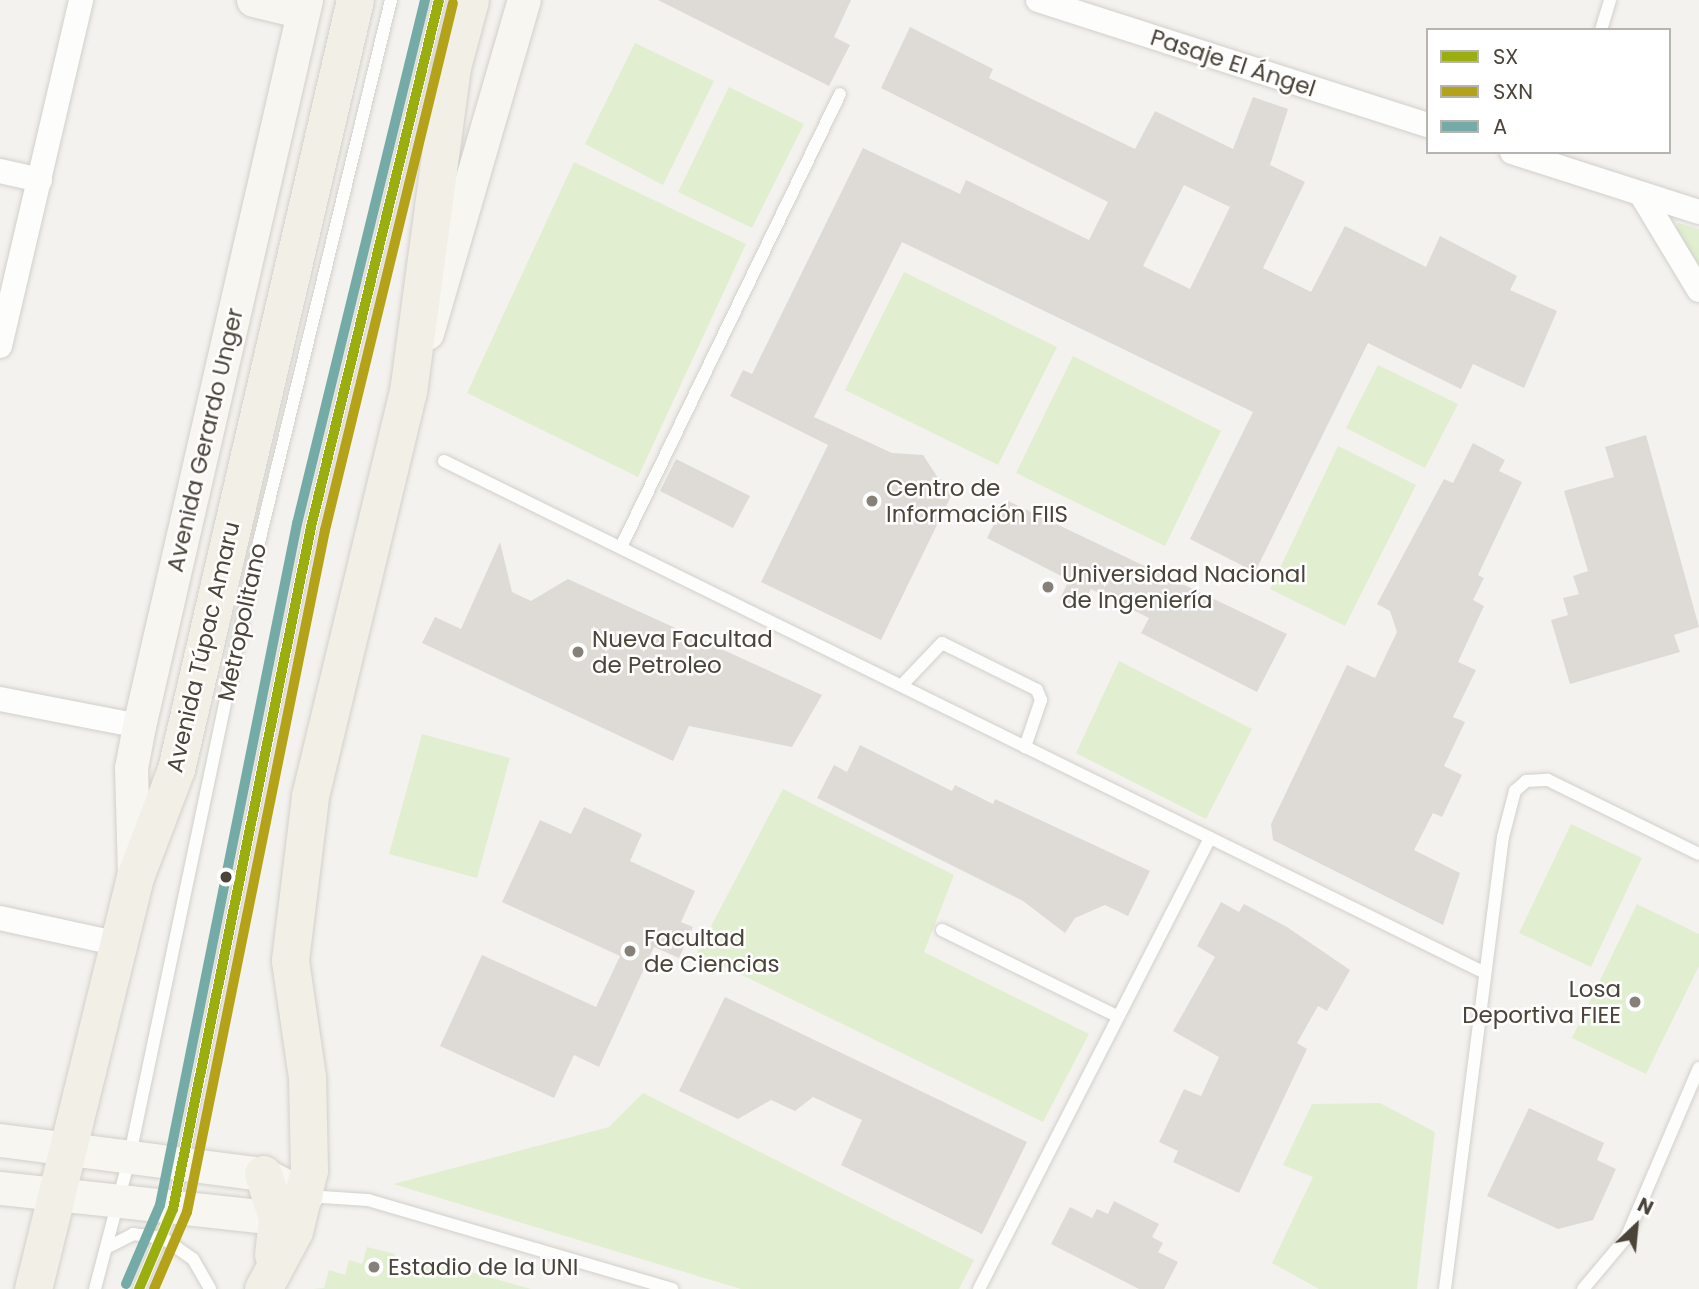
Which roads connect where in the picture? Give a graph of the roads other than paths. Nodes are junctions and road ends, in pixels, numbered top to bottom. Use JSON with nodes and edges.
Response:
{"nodes":[{"id":1,"x":81,"y":0,"type":"edge"},
{"id":2,"x":253,"y":0,"type":"edge"},
{"id":3,"x":355,"y":0,"type":"edge"},
{"id":4,"x":391,"y":0,"type":"edge"},
{"id":5,"x":439,"y":0,"type":"edge"},
{"id":6,"x":470,"y":0,"type":"edge"},
{"id":7,"x":524,"y":0,"type":"edge"},
{"id":8,"x":1038,"y":0,"type":"edge"},
{"id":9,"x":1610,"y":0,"type":"edge"},
{"id":10,"x":304,"y":6,"type":"edge"},
{"id":11,"x":1602,"y":28,"type":"edge"},
{"id":12,"x":841,"y":94,"type":"dead end"},
{"id":13,"x":1426,"y":124,"type":"edge"},
{"id":14,"x":1518,"y":154,"type":"edge"},
{"id":15,"x":0,"y":171,"type":"edge"},
{"id":16,"x":40,"y":180,"type":"junction"},
{"id":17,"x":1641,"y":194,"type":"junction"},
{"id":18,"x":1699,"y":212,"type":"edge"},
{"id":19,"x":1699,"y":290,"type":"edge"},
{"id":20,"x":0,"y":346,"type":"edge"},
{"id":21,"x":408,"y":392,"type":"junction"},
{"id":22,"x":444,"y":461,"type":"dead end"},
{"id":23,"x":621,"y":547,"type":"junction"},
{"id":24,"x":902,"y":685,"type":"junction"},
{"id":25,"x":0,"y":699,"type":"edge"},
{"id":26,"x":139,"y":726,"type":"junction"},
{"id":27,"x":1025,"y":747,"type":"junction"},
{"id":28,"x":1210,"y":838,"type":"junction"},
{"id":29,"x":1699,"y":854,"type":"edge"},
{"id":30,"x":134,"y":882,"type":"junction"},
{"id":31,"x":0,"y":918,"type":"edge"},
{"id":32,"x":942,"y":930,"type":"dead end"},
{"id":33,"x":119,"y":944,"type":"junction"},
{"id":34,"x":1485,"y":973,"type":"junction"},
{"id":35,"x":1117,"y":1016,"type":"junction"},
{"id":36,"x":1699,"y":1068,"type":"edge"},
{"id":37,"x":0,"y":1140,"type":"edge"},
{"id":38,"x":69,"y":1150,"type":"junction"},
{"id":39,"x":129,"y":1159,"type":"junction"},
{"id":40,"x":182,"y":1165,"type":"junction"},
{"id":41,"x":263,"y":1174,"type":"junction"},
{"id":42,"x":0,"y":1188,"type":"edge"},
{"id":43,"x":58,"y":1194,"type":"junction"},
{"id":44,"x":306,"y":1196,"type":"junction"},
{"id":45,"x":118,"y":1202,"type":"junction"},
{"id":46,"x":277,"y":1218,"type":"junction"},
{"id":47,"x":168,"y":1223,"type":"junction"},
{"id":48,"x":108,"y":1247,"type":"junction"},
{"id":49,"x":264,"y":1288,"type":"edge"},
{"id":50,"x":33,"y":1289,"type":"edge"},
{"id":51,"x":95,"y":1289,"type":"edge"},
{"id":52,"x":139,"y":1289,"type":"edge"},
{"id":53,"x":210,"y":1289,"type":"edge"},
{"id":54,"x":672,"y":1289,"type":"edge"},
{"id":55,"x":979,"y":1289,"type":"edge"},
{"id":56,"x":1445,"y":1289,"type":"edge"},
{"id":57,"x":1583,"y":1289,"type":"edge"}],
"edges":[{"from":1,"to":16,"type":"street"},
{"from":2,"to":10,"type":"street"},
{"from":3,"to":30,"type":"main road","name":"Avenida Túpac Amaru"},
{"from":4,"to":39,"type":"lane","name":"Metropolitano"},
{"from":5,"to":40,"type":"lane","name":"Metropolitano"},
{"from":6,"to":21,"type":"main road"},
{"from":7,"to":21,"type":"street"},
{"from":8,"to":13,"type":"street","name":"Pasaje El Ángel"},
{"from":9,"to":11,"type":"lane"},
{"from":10,"to":26,"type":"street","name":"Avenida Gerardo Unger"},
{"from":12,"to":23,"type":"lane"},
{"from":14,"to":17,"type":"street"},
{"from":15,"to":16,"type":"street"},
{"from":16,"to":20,"type":"street"},
{"from":17,"to":18,"type":"street"},
{"from":17,"to":19,"type":"street"},
{"from":21,"to":44,"type":"main road"},
{"from":22,"to":23,"type":"lane"},
{"from":23,"to":24,"type":"lane"},
{"from":24,"to":27,"type":"lane"},
{"from":24,"to":27,"type":"lane"},
{"from":25,"to":26,"type":"street"},
{"from":26,"to":30,"type":"street","name":"Avenida Gerardo Unger"},
{"from":27,"to":28,"type":"lane"},
{"from":28,"to":34,"type":"lane"},
{"from":28,"to":35,"type":"lane"},
{"from":29,"to":34,"type":"lane"},
{"from":30,"to":33,"type":"main road","name":"Avenida Túpac Amaru"},
{"from":31,"to":33,"type":"street"},
{"from":32,"to":35,"type":"lane"},
{"from":33,"to":38,"type":"main road","name":"Avenida Túpac Amaru"},
{"from":34,"to":56,"type":"lane"},
{"from":35,"to":55,"type":"lane"},
{"from":36,"to":57,"type":"lane"},
{"from":37,"to":38,"type":"street"},
{"from":38,"to":39,"type":"street"},
{"from":38,"to":43,"type":"main road","name":"Avenida Túpac Amaru"},
{"from":39,"to":40,"type":"street"},
{"from":39,"to":45,"type":"lane","name":"Metropolitano"},
{"from":40,"to":41,"type":"street"},
{"from":40,"to":47,"type":"lane","name":"Metropolitano"},
{"from":41,"to":44,"type":"street"},
{"from":41,"to":46,"type":"main road"},
{"from":42,"to":43,"type":"street"},
{"from":43,"to":45,"type":"street"},
{"from":43,"to":50,"type":"main road","name":"Avenida Túpac Amaru"},
{"from":44,"to":46,"type":"street"},
{"from":44,"to":49,"type":"main road"},
{"from":44,"to":54,"type":"lane"},
{"from":45,"to":47,"type":"street"},
{"from":45,"to":48,"type":"lane","name":"Metropolitano"},
{"from":46,"to":47,"type":"street"},
{"from":46,"to":49,"type":"main road"},
{"from":47,"to":48,"type":"lane"},
{"from":47,"to":52,"type":"lane","name":"Metropolitano"},
{"from":47,"to":53,"type":"lane"},
{"from":48,"to":51,"type":"lane","name":"Metropolitano"}]}
